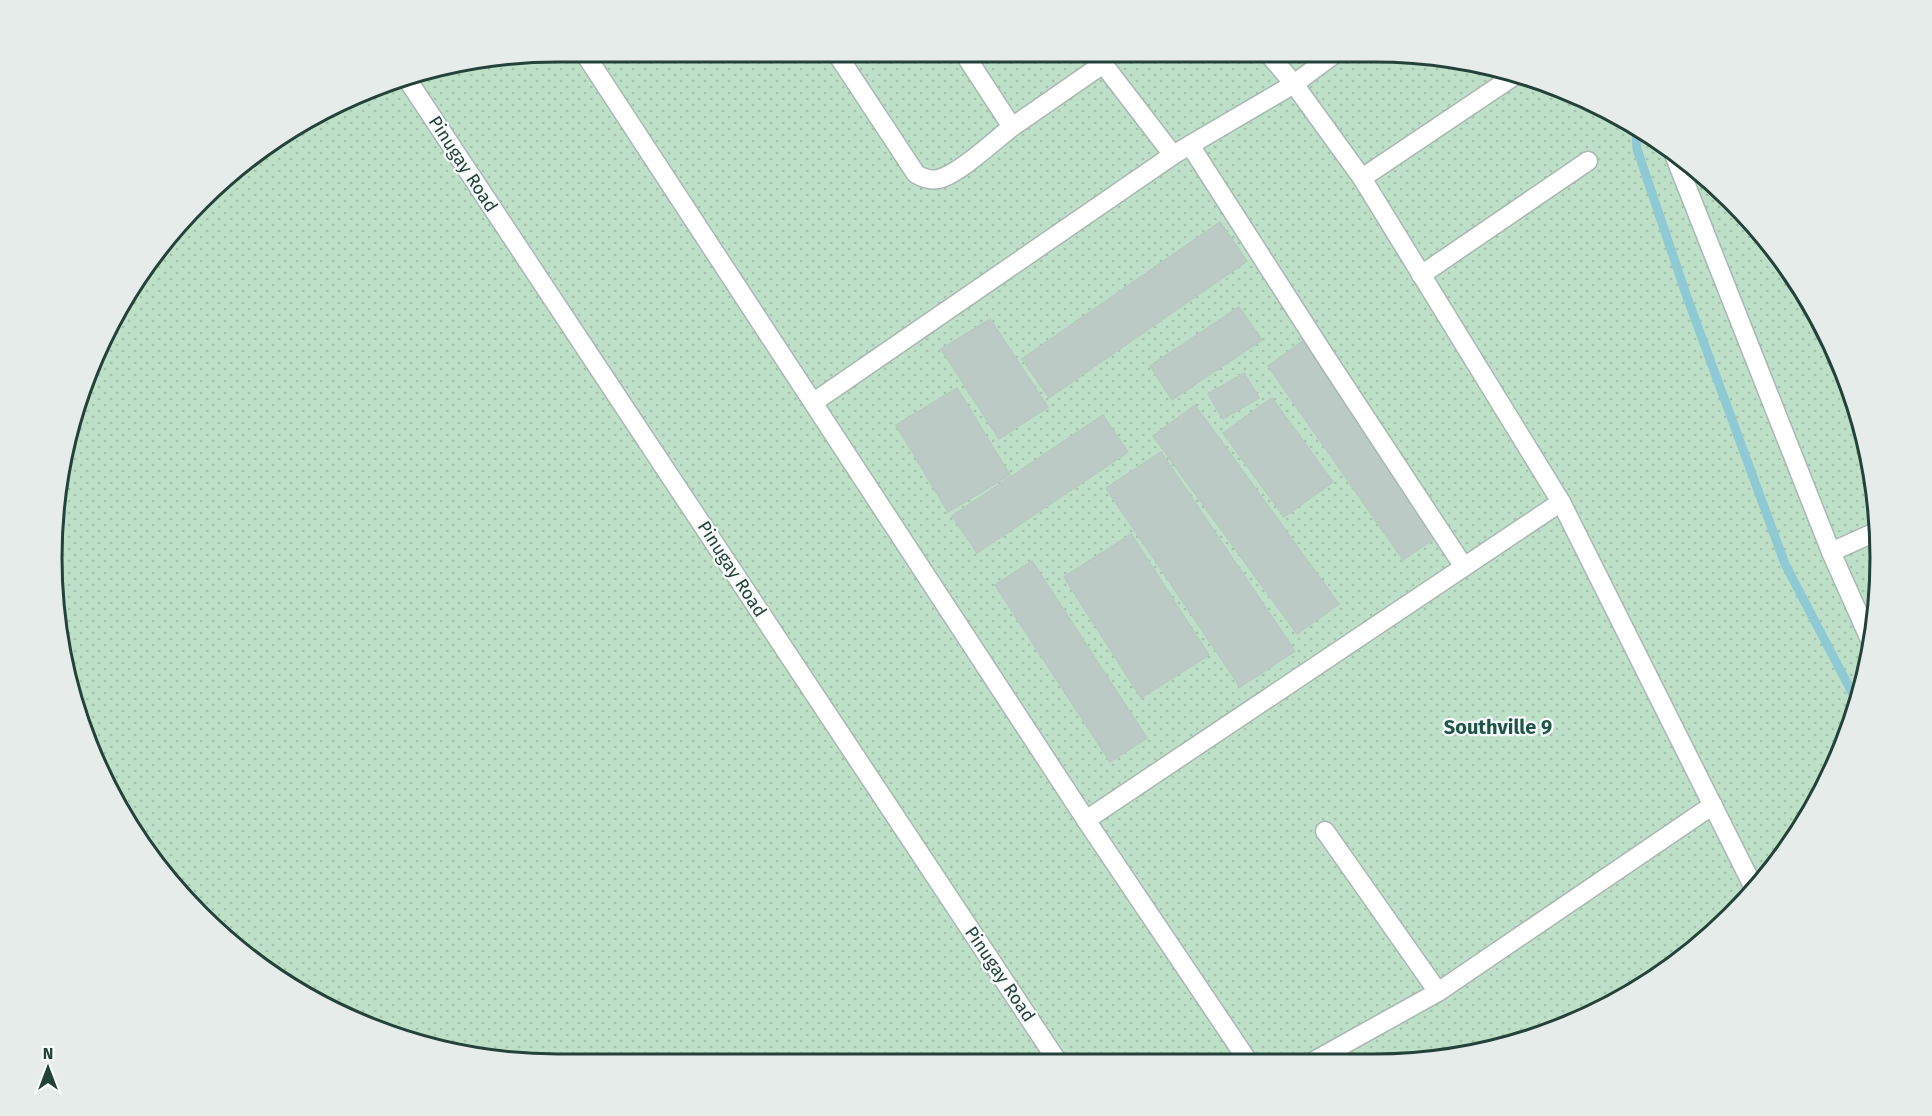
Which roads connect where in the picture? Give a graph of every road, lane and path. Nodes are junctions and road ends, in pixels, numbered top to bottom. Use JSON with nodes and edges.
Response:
{"nodes":[{"id":1,"x":590,"y":62,"type":"edge"},
{"id":2,"x":842,"y":62,"type":"edge"},
{"id":3,"x":970,"y":62,"type":"edge"},
{"id":4,"x":1093,"y":62,"type":"edge"},
{"id":5,"x":1101,"y":62,"type":"edge"},
{"id":6,"x":1275,"y":62,"type":"edge"},
{"id":7,"x":1324,"y":62,"type":"edge"},
{"id":8,"x":1508,"y":80,"type":"edge"},
{"id":9,"x":410,"y":84,"type":"edge"},
{"id":10,"x":1294,"y":84,"type":"junction"},
{"id":11,"x":1012,"y":127,"type":"junction"},
{"id":12,"x":1190,"y":145,"type":"junction"},
{"id":13,"x":1173,"y":155,"type":"junction"},
{"id":14,"x":1588,"y":161,"type":"dead end"},
{"id":15,"x":1679,"y":166,"type":"edge"},
{"id":16,"x":1362,"y":178,"type":"junction"},
{"id":17,"x":1421,"y":275,"type":"junction"},
{"id":18,"x":814,"y":402,"type":"junction"},
{"id":19,"x":1560,"y":502,"type":"junction"},
{"id":20,"x":1869,"y":535,"type":"edge"},
{"id":21,"x":1831,"y":552,"type":"junction"},
{"id":22,"x":1464,"y":567,"type":"junction"},
{"id":23,"x":1865,"y":629,"type":"edge"},
{"id":24,"x":1713,"y":805,"type":"junction"},
{"id":25,"x":1086,"y":820,"type":"junction"},
{"id":26,"x":1324,"y":831,"type":"dead end"},
{"id":27,"x":1750,"y":881,"type":"edge"},
{"id":28,"x":1438,"y":992,"type":"junction"},
{"id":29,"x":1053,"y":1054,"type":"edge"},
{"id":30,"x":1243,"y":1054,"type":"edge"},
{"id":31,"x":1327,"y":1054,"type":"edge"}],
"edges":[{"from":1,"to":18,"type":"street"},
{"from":2,"to":11,"type":"street"},
{"from":3,"to":11,"type":"street"},
{"from":4,"to":11,"type":"street"},
{"from":5,"to":13,"type":"street"},
{"from":6,"to":10,"type":"street"},
{"from":7,"to":10,"type":"street"},
{"from":8,"to":16,"type":"street"},
{"from":9,"to":29,"type":"street","name":"Pinugay Road"},
{"from":10,"to":12,"type":"street"},
{"from":10,"to":16,"type":"street"},
{"from":12,"to":13,"type":"street"},
{"from":12,"to":22,"type":"street"},
{"from":13,"to":18,"type":"street"},
{"from":14,"to":17,"type":"street"},
{"from":15,"to":21,"type":"street"},
{"from":16,"to":17,"type":"street"},
{"from":17,"to":19,"type":"street"},
{"from":18,"to":25,"type":"street"},
{"from":19,"to":22,"type":"street"},
{"from":19,"to":24,"type":"street"},
{"from":20,"to":21,"type":"street"},
{"from":21,"to":23,"type":"street"},
{"from":22,"to":25,"type":"street"},
{"from":24,"to":27,"type":"street"},
{"from":24,"to":28,"type":"street"},
{"from":25,"to":30,"type":"street"},
{"from":26,"to":28,"type":"street"},
{"from":28,"to":31,"type":"street"}]}
